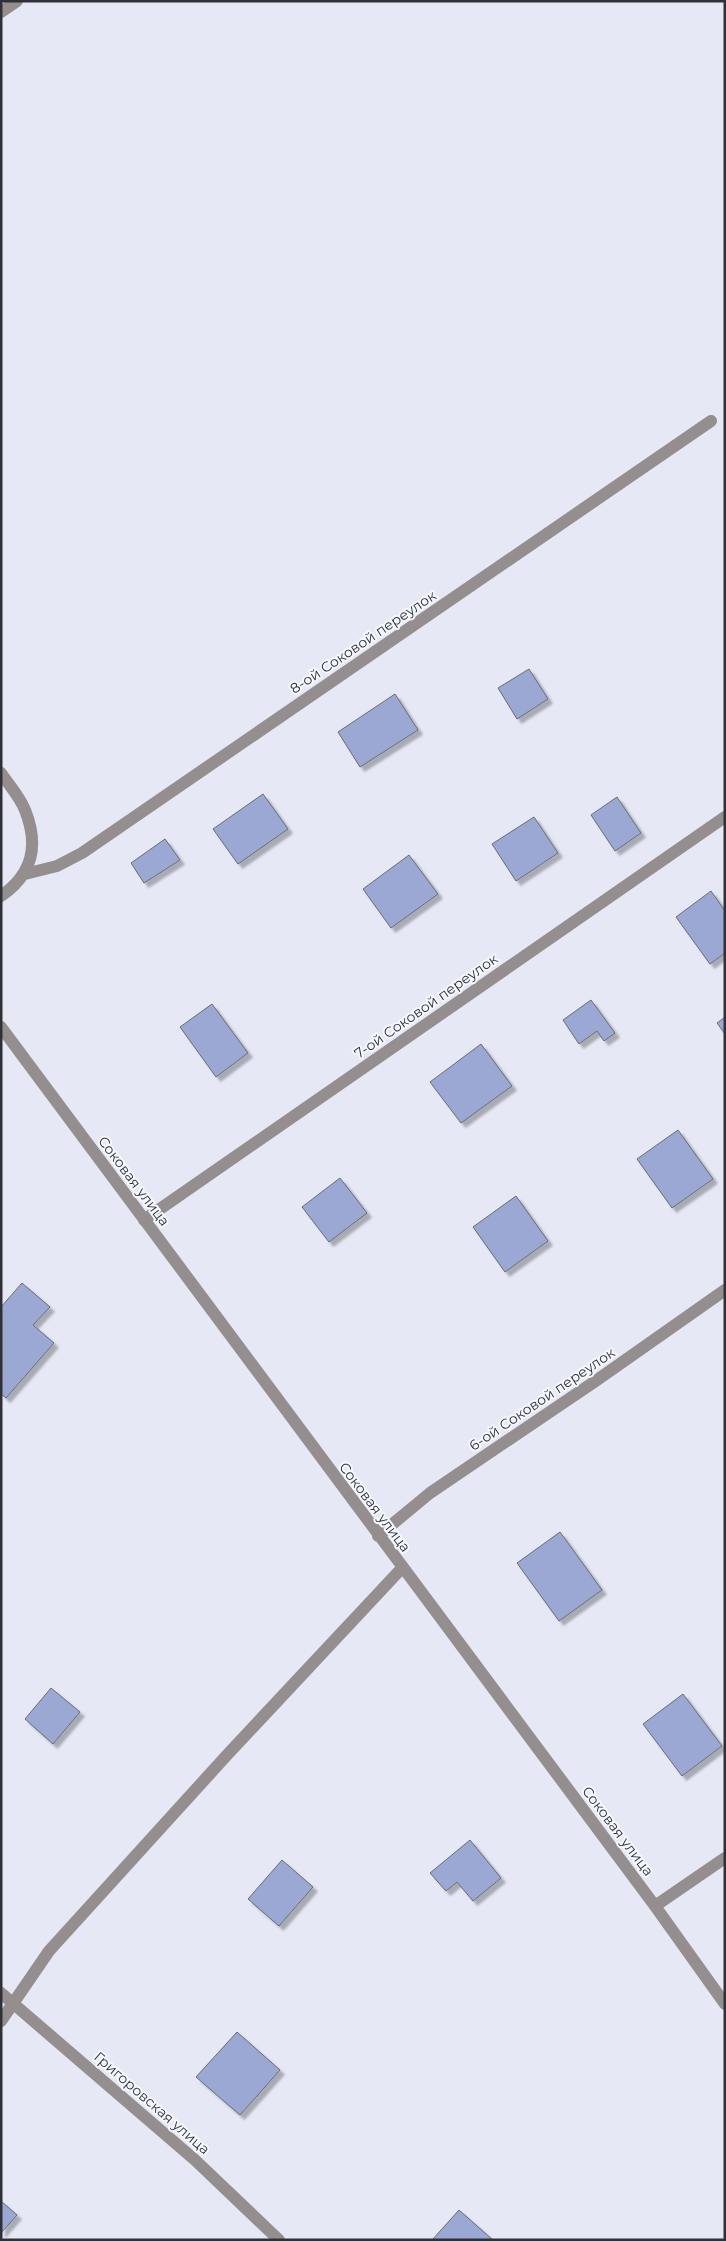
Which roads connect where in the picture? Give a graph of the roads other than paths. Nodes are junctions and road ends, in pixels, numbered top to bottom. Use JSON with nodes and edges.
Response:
{"nodes":[{"id":1,"x":17,"y":1,"type":"edge"},
{"id":2,"x":1,"y":12,"type":"edge"},
{"id":3,"x":711,"y":421,"type":"dead end"},
{"id":4,"x":1,"y":774,"type":"edge"},
{"id":5,"x":725,"y":817,"type":"edge"},
{"id":6,"x":26,"y":874,"type":"junction"},
{"id":7,"x":1,"y":896,"type":"edge"},
{"id":8,"x":1,"y":1028,"type":"edge"},
{"id":9,"x":144,"y":1220,"type":"junction"},
{"id":10,"x":725,"y":1290,"type":"edge"},
{"id":11,"x":378,"y":1536,"type":"junction"},
{"id":12,"x":402,"y":1568,"type":"junction"},
{"id":13,"x":725,"y":1858,"type":"edge"},
{"id":14,"x":655,"y":1906,"type":"junction"},
{"id":15,"x":1,"y":1993,"type":"edge"},
{"id":16,"x":13,"y":2003,"type":"junction"},
{"id":17,"x":725,"y":2004,"type":"edge"},
{"id":18,"x":1,"y":2021,"type":"edge"},
{"id":19,"x":279,"y":2240,"type":"edge"}],
"edges":[{"from":1,"to":2,"type":"street"},
{"from":3,"to":6,"type":"street","name":"8-ой Соковой переулок"},
{"from":4,"to":6,"type":"street"},
{"from":5,"to":9,"type":"street","name":"7-ой Соковой переулок"},
{"from":6,"to":7,"type":"street"},
{"from":8,"to":9,"type":"street","name":"Соковая улица"},
{"from":9,"to":11,"type":"street","name":"Соковая улица"},
{"from":10,"to":11,"type":"street","name":"6-ой Соковой переулок"},
{"from":11,"to":12,"type":"street","name":"Соковая улица"},
{"from":12,"to":14,"type":"street","name":"Соковая улица"},
{"from":12,"to":16,"type":"street"},
{"from":13,"to":14,"type":"street"},
{"from":14,"to":17,"type":"street","name":"Соковая улица"},
{"from":15,"to":16,"type":"street","name":"Григоровская улица"},
{"from":16,"to":18,"type":"street"},
{"from":16,"to":19,"type":"street","name":"Григоровская улица"}]}
